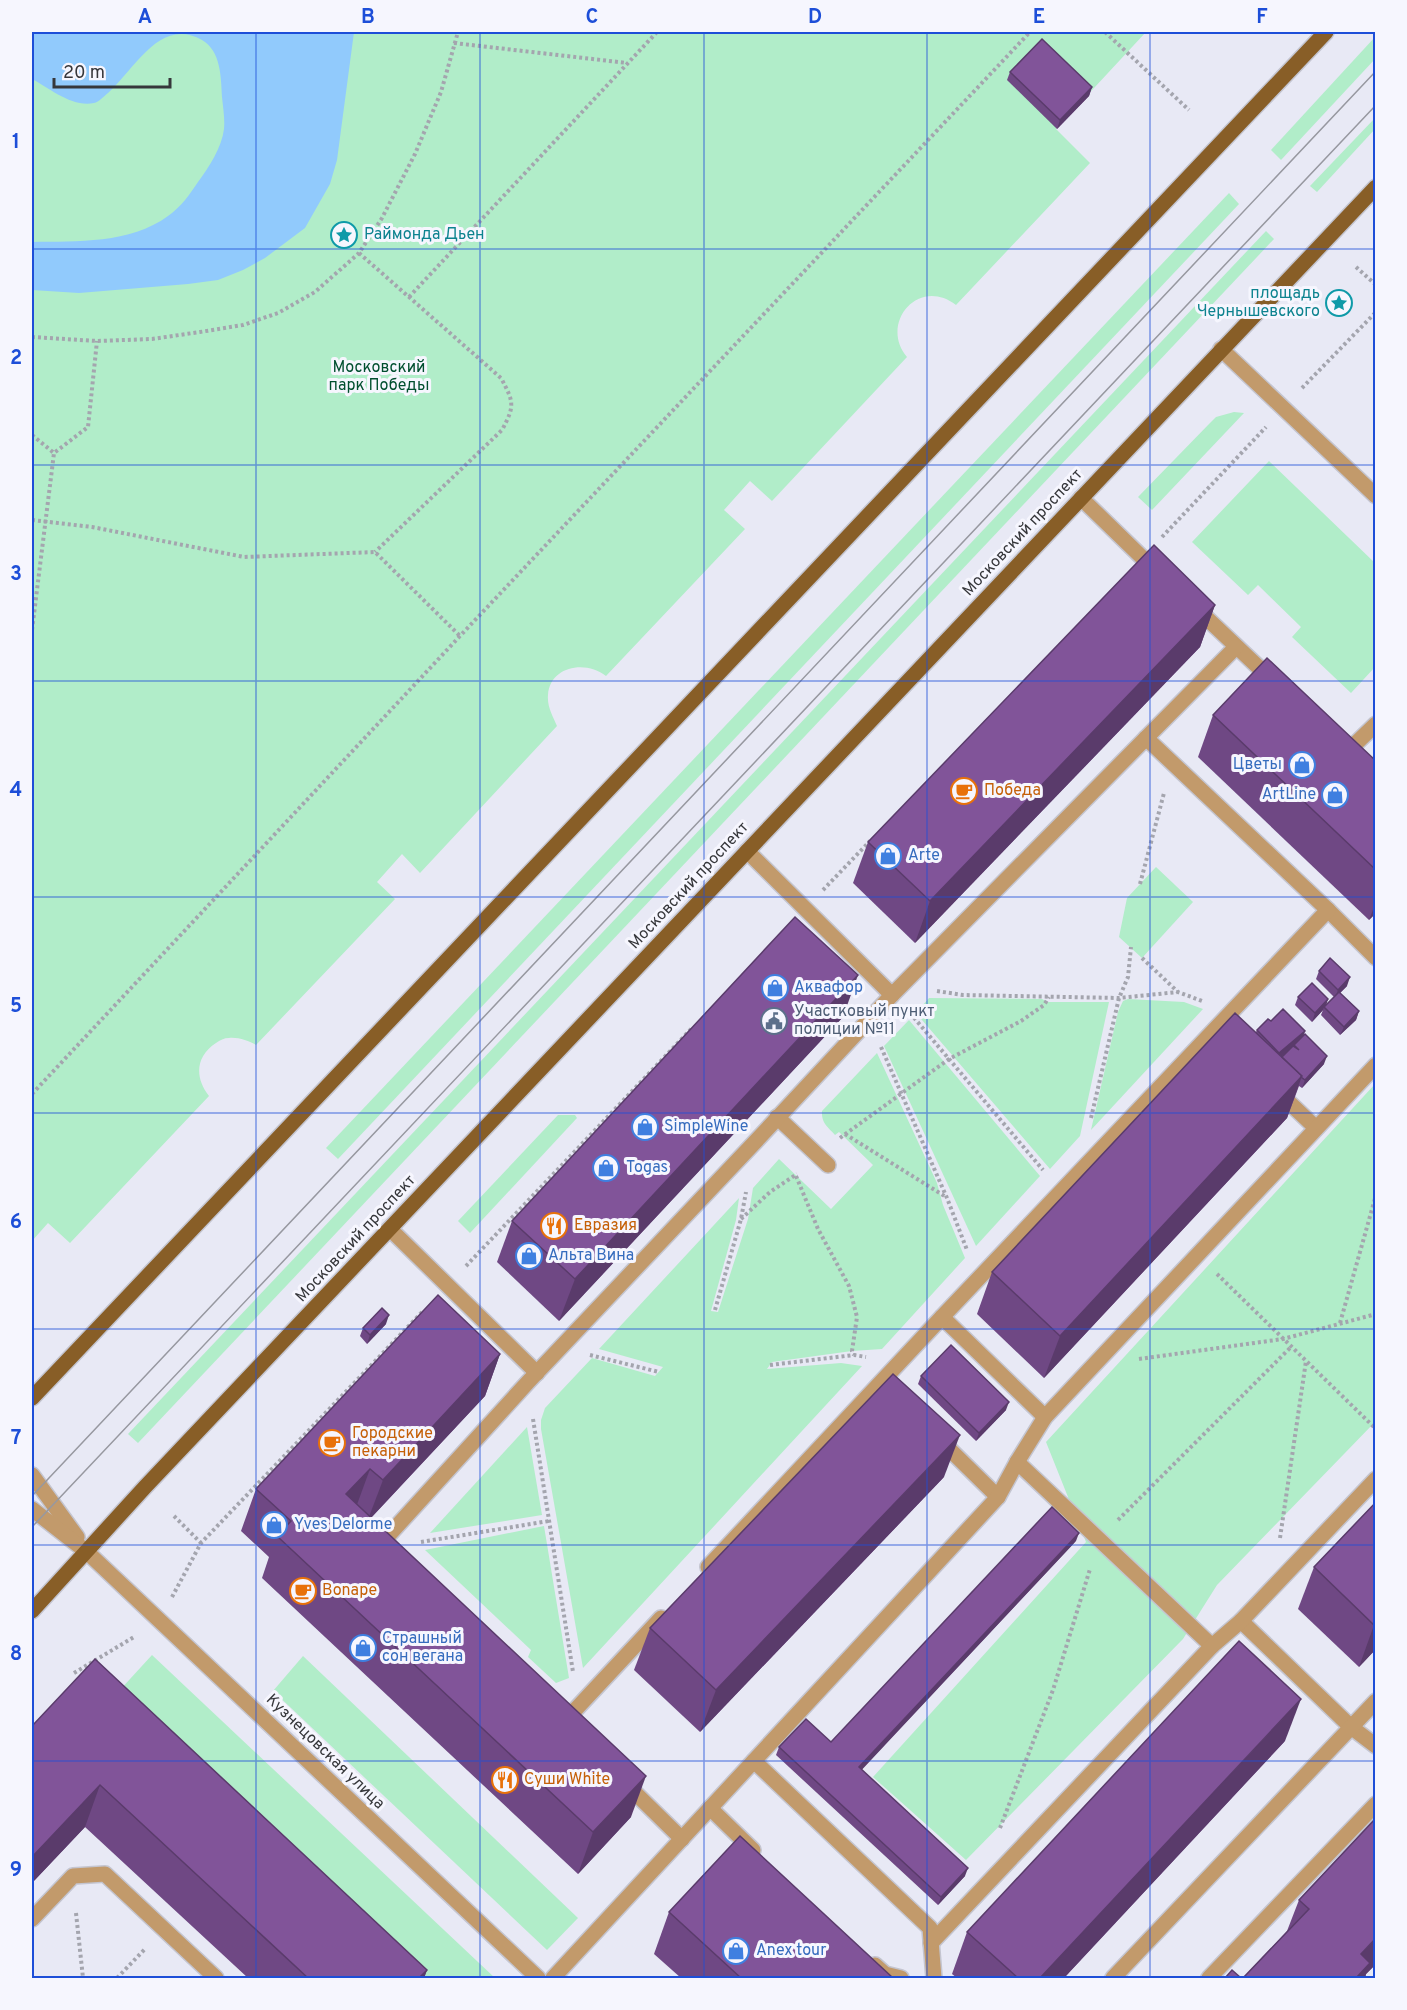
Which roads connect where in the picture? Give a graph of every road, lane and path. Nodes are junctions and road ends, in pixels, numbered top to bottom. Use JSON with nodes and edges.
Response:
{"nodes":[{"id":1,"x":458,"y":32,"type":"edge"},
{"id":2,"x":657,"y":32,"type":"edge"},
{"id":3,"x":1030,"y":32,"type":"edge"},
{"id":4,"x":1106,"y":32,"type":"edge"},
{"id":5,"x":1326,"y":32,"type":"edge"},
{"id":6,"x":454,"y":43,"type":"junction"},
{"id":7,"x":627,"y":63,"type":"junction"},
{"id":8,"x":1189,"y":110,"type":"dead end"},
{"id":9,"x":1376,"y":188,"type":"edge"},
{"id":10,"x":358,"y":253,"type":"junction"},
{"id":11,"x":1356,"y":267,"type":"dead end"},
{"id":12,"x":1376,"y":285,"type":"edge"},
{"id":13,"x":409,"y":297,"type":"junction"},
{"id":14,"x":1376,"y":312,"type":"edge"},
{"id":15,"x":32,"y":337,"type":"edge"},
{"id":16,"x":97,"y":341,"type":"junction"},
{"id":17,"x":1221,"y":349,"type":"junction"},
{"id":18,"x":1302,"y":388,"type":"dead end"},
{"id":19,"x":1268,"y":424,"type":"dead end"},
{"id":20,"x":32,"y":435,"type":"edge"},
{"id":21,"x":54,"y":453,"type":"junction"},
{"id":22,"x":1376,"y":496,"type":"edge"},
{"id":23,"x":1081,"y":498,"type":"junction"},
{"id":24,"x":32,"y":520,"type":"edge"},
{"id":25,"x":45,"y":521,"type":"junction"},
{"id":26,"x":375,"y":552,"type":"junction"},
{"id":27,"x":1142,"y":558,"type":"junction"},
{"id":28,"x":1168,"y":582,"type":"edge"},
{"id":29,"x":1185,"y":598,"type":"edge"},
{"id":30,"x":32,"y":630,"type":"edge"},
{"id":31,"x":460,"y":636,"type":"junction"},
{"id":32,"x":1236,"y":646,"type":"junction"},
{"id":33,"x":1279,"y":687,"type":"edge"},
{"id":34,"x":1376,"y":724,"type":"edge"},
{"id":35,"x":1330,"y":736,"type":"edge"},
{"id":36,"x":1146,"y":738,"type":"junction"},
{"id":37,"x":1172,"y":764,"type":"junction"},
{"id":38,"x":871,"y":840,"type":"edge"},
{"id":39,"x":747,"y":851,"type":"junction"},
{"id":40,"x":1140,"y":884,"type":"dead end"},
{"id":41,"x":805,"y":909,"type":"junction"},
{"id":42,"x":1328,"y":910,"type":"junction"},
{"id":43,"x":1131,"y":947,"type":"dead end"},
{"id":44,"x":1142,"y":957,"type":"dead end"},
{"id":45,"x":1376,"y":958,"type":"edge"},
{"id":46,"x":897,"y":989,"type":"junction"},
{"id":47,"x":1178,"y":992,"type":"junction"},
{"id":48,"x":1049,"y":997,"type":"junction"},
{"id":49,"x":1119,"y":998,"type":"junction"},
{"id":50,"x":1231,"y":1012,"type":"junction"},
{"id":51,"x":869,"y":1019,"type":"junction"},
{"id":52,"x":699,"y":1020,"type":"edge"},
{"id":53,"x":949,"y":1059,"type":"junction"},
{"id":54,"x":1376,"y":1065,"type":"edge"},
{"id":55,"x":1265,"y":1079,"type":"edge"},
{"id":56,"x":32,"y":1094,"type":"edge"},
{"id":57,"x":901,"y":1094,"type":"junction"},
{"id":58,"x":777,"y":1117,"type":"junction"},
{"id":59,"x":1090,"y":1119,"type":"dead end"},
{"id":60,"x":1316,"y":1128,"type":"junction"},
{"id":61,"x":845,"y":1134,"type":"junction"},
{"id":62,"x":756,"y":1141,"type":"junction"},
{"id":63,"x":823,"y":1160,"type":"junction"},
{"id":64,"x":796,"y":1175,"type":"junction"},
{"id":65,"x":1061,"y":1191,"type":"junction"},
{"id":66,"x":1376,"y":1195,"type":"edge"},
{"id":67,"x":947,"y":1198,"type":"junction"},
{"id":68,"x":741,"y":1219,"type":"junction"},
{"id":69,"x":390,"y":1229,"type":"junction"},
{"id":70,"x":1197,"y":1255,"type":"junction"},
{"id":71,"x":978,"y":1279,"type":"junction"},
{"id":72,"x":447,"y":1285,"type":"junction"},
{"id":73,"x":715,"y":1310,"type":"dead end"},
{"id":74,"x":1376,"y":1314,"type":"edge"},
{"id":75,"x":942,"y":1317,"type":"junction"},
{"id":76,"x":1340,"y":1323,"type":"junction"},
{"id":77,"x":1283,"y":1339,"type":"junction"},
{"id":78,"x":561,"y":1347,"type":"junction"},
{"id":79,"x":1291,"y":1347,"type":"junction"},
{"id":80,"x":854,"y":1355,"type":"junction"},
{"id":81,"x":1306,"y":1361,"type":"junction"},
{"id":82,"x":900,"y":1362,"type":"junction"},
{"id":83,"x":770,"y":1365,"type":"dead end"},
{"id":84,"x":1094,"y":1366,"type":"junction"},
{"id":85,"x":659,"y":1372,"type":"dead end"},
{"id":86,"x":532,"y":1378,"type":"junction"},
{"id":87,"x":32,"y":1398,"type":"edge"},
{"id":88,"x":1046,"y":1417,"type":"junction"},
{"id":89,"x":1376,"y":1429,"type":"edge"},
{"id":90,"x":931,"y":1431,"type":"edge"},
{"id":91,"x":1017,"y":1462,"type":"junction"},
{"id":92,"x":32,"y":1475,"type":"edge"},
{"id":93,"x":1376,"y":1479,"type":"edge"},
{"id":94,"x":998,"y":1497,"type":"junction"},
{"id":95,"x":32,"y":1509,"type":"edge"},
{"id":96,"x":174,"y":1516,"type":"dead end"},
{"id":97,"x":549,"y":1521,"type":"junction"},
{"id":98,"x":1280,"y":1538,"type":"dead end"},
{"id":99,"x":1099,"y":1539,"type":"junction"},
{"id":100,"x":201,"y":1543,"type":"junction"},
{"id":101,"x":87,"y":1552,"type":"junction"},
{"id":102,"x":380,"y":1553,"type":"joint"},
{"id":103,"x":701,"y":1575,"type":"edge"},
{"id":104,"x":172,"y":1597,"type":"dead end"},
{"id":105,"x":669,"y":1610,"type":"edge"},
{"id":106,"x":32,"y":1611,"type":"edge"},
{"id":107,"x":1241,"y":1621,"type":"junction"},
{"id":108,"x":134,"y":1637,"type":"dead end"},
{"id":109,"x":1212,"y":1646,"type":"junction"},
{"id":110,"x":74,"y":1673,"type":"dead end"},
{"id":111,"x":1376,"y":1701,"type":"edge"},
{"id":112,"x":579,"y":1706,"type":"junction"},
{"id":113,"x":563,"y":1724,"type":"edge"},
{"id":114,"x":1351,"y":1727,"type":"junction"},
{"id":115,"x":1376,"y":1746,"type":"edge"},
{"id":116,"x":754,"y":1761,"type":"junction"},
{"id":117,"x":614,"y":1773,"type":"edge"},
{"id":118,"x":1376,"y":1804,"type":"edge"},
{"id":119,"x":710,"y":1808,"type":"junction"},
{"id":120,"x":998,"y":1833,"type":"dead end"},
{"id":121,"x":682,"y":1839,"type":"junction"},
{"id":122,"x":768,"y":1864,"type":"edge"},
{"id":123,"x":73,"y":1876,"type":"junction"},
{"id":124,"x":32,"y":1919,"type":"edge"},
{"id":125,"x":164,"y":1929,"type":"junction"},
{"id":126,"x":931,"y":1943,"type":"junction"},
{"id":127,"x":868,"y":1958,"type":"edge"},
{"id":128,"x":1220,"y":1967,"type":"junction"},
{"id":129,"x":83,"y":1978,"type":"edge"},
{"id":130,"x":117,"y":1978,"type":"edge"},
{"id":131,"x":216,"y":1978,"type":"edge"},
{"id":132,"x":538,"y":1978,"type":"edge"},
{"id":133,"x":553,"y":1978,"type":"edge"},
{"id":134,"x":901,"y":1978,"type":"edge"},
{"id":135,"x":934,"y":1978,"type":"edge"},
{"id":136,"x":1113,"y":1978,"type":"edge"},
{"id":137,"x":1209,"y":1978,"type":"edge"},
{"id":138,"x":1232,"y":1978,"type":"edge"}],
"edges":[{"from":1,"to":6,"type":"path"},
{"from":2,"to":7,"type":"path"},
{"from":3,"to":31,"type":"path"},
{"from":4,"to":8,"type":"path"},
{"from":5,"to":87,"type":"main road"},
{"from":6,"to":7,"type":"path"},
{"from":6,"to":10,"type":"path"},
{"from":7,"to":13,"type":"path"},
{"from":9,"to":17,"type":"main road","name":"Московский проспект"},
{"from":10,"to":13,"type":"path"},
{"from":10,"to":16,"type":"path"},
{"from":11,"to":12,"type":"path"},
{"from":13,"to":26,"type":"path"},
{"from":14,"to":18,"type":"path"},
{"from":15,"to":16,"type":"path"},
{"from":16,"to":21,"type":"path"},
{"from":17,"to":22,"type":"street"},
{"from":17,"to":23,"type":"main road","name":"Московский проспект"},
{"from":19,"to":27,"type":"path"},
{"from":20,"to":21,"type":"path"},
{"from":21,"to":25,"type":"path"},
{"from":23,"to":27,"type":"street"},
{"from":23,"to":39,"type":"main road","name":"Московский проспект"},
{"from":24,"to":25,"type":"path"},
{"from":25,"to":26,"type":"path"},
{"from":25,"to":30,"type":"path"},
{"from":26,"to":31,"type":"path"},
{"from":27,"to":28,"type":"street"},
{"from":29,"to":32,"type":"street"},
{"from":31,"to":56,"type":"path"},
{"from":32,"to":33,"type":"street"},
{"from":32,"to":36,"type":"street"},
{"from":34,"to":35,"type":"street"},
{"from":36,"to":37,"type":"street"},
{"from":36,"to":46,"type":"street"},
{"from":37,"to":40,"type":"path"},
{"from":37,"to":42,"type":"street"},
{"from":38,"to":41,"type":"path"},
{"from":39,"to":41,"type":"street"},
{"from":39,"to":69,"type":"main road","name":"Московский проспект"},
{"from":41,"to":46,"type":"street"},
{"from":42,"to":45,"type":"street"},
{"from":42,"to":50,"type":"street"},
{"from":43,"to":49,"type":"path"},
{"from":44,"to":47,"type":"path"},
{"from":46,"to":48,"type":"path"},
{"from":46,"to":51,"type":"street"},
{"from":46,"to":53,"type":"path"},
{"from":47,"to":49,"type":"path"},
{"from":47,"to":50,"type":"path"},
{"from":48,"to":49,"type":"path"},
{"from":48,"to":53,"type":"path"},
{"from":49,"to":59,"type":"path"},
{"from":50,"to":65,"type":"street"},
{"from":51,"to":57,"type":"path"},
{"from":51,"to":58,"type":"street"},
{"from":52,"to":72,"type":"path"},
{"from":53,"to":57,"type":"path"},
{"from":53,"to":65,"type":"path"},
{"from":54,"to":60,"type":"street"},
{"from":55,"to":60,"type":"street"},
{"from":57,"to":61,"type":"path"},
{"from":57,"to":67,"type":"path"},
{"from":58,"to":62,"type":"street"},
{"from":58,"to":63,"type":"street"},
{"from":60,"to":70,"type":"street"},
{"from":61,"to":63,"type":"path"},
{"from":61,"to":67,"type":"path"},
{"from":62,"to":68,"type":"path"},
{"from":62,"to":78,"type":"street"},
{"from":63,"to":64,"type":"path"},
{"from":64,"to":68,"type":"path"},
{"from":64,"to":80,"type":"path"},
{"from":65,"to":71,"type":"street"},
{"from":66,"to":76,"type":"path"},
{"from":67,"to":71,"type":"path"},
{"from":68,"to":73,"type":"path"},
{"from":69,"to":72,"type":"street"},
{"from":69,"to":101,"type":"main road","name":"Московский проспект"},
{"from":70,"to":77,"type":"path"},
{"from":70,"to":84,"type":"street"},
{"from":71,"to":75,"type":"street"},
{"from":72,"to":86,"type":"street"},
{"from":72,"to":100,"type":"path"},
{"from":74,"to":76,"type":"path"},
{"from":75,"to":82,"type":"street"},
{"from":75,"to":88,"type":"street"},
{"from":76,"to":77,"type":"path"},
{"from":77,"to":79,"type":"path"},
{"from":77,"to":84,"type":"path"},
{"from":78,"to":85,"type":"path"},
{"from":78,"to":86,"type":"street"},
{"from":79,"to":81,"type":"path"},
{"from":79,"to":99,"type":"path"},
{"from":80,"to":82,"type":"path"},
{"from":80,"to":83,"type":"path"},
{"from":81,"to":89,"type":"path"},
{"from":81,"to":98,"type":"path"},
{"from":82,"to":103,"type":"street"},
{"from":84,"to":88,"type":"street"},
{"from":86,"to":97,"type":"path"},
{"from":86,"to":102,"type":"street"},
{"from":88,"to":91,"type":"street"},
{"from":90,"to":94,"type":"street"},
{"from":91,"to":94,"type":"street"},
{"from":91,"to":99,"type":"street"},
{"from":92,"to":101,"type":"street","name":"Кузнецовская улица"},
{"from":93,"to":107,"type":"street"},
{"from":94,"to":116,"type":"street"},
{"from":95,"to":101,"type":"street","name":"Кузнецовская улица"},
{"from":96,"to":100,"type":"path"},
{"from":97,"to":102,"type":"path"},
{"from":97,"to":112,"type":"path"},
{"from":99,"to":109,"type":"street"},
{"from":99,"to":120,"type":"path"},
{"from":100,"to":104,"type":"path"},
{"from":101,"to":106,"type":"main road","name":"Московский проспект"},
{"from":101,"to":132,"type":"street","name":"Кузнецовская улица"},
{"from":105,"to":112,"type":"street"},
{"from":107,"to":109,"type":"street"},
{"from":107,"to":114,"type":"street"},
{"from":108,"to":110,"type":"path"},
{"from":109,"to":126,"type":"street"},
{"from":111,"to":114,"type":"street"},
{"from":112,"to":113,"type":"street"},
{"from":114,"to":115,"type":"street"},
{"from":114,"to":136,"type":"street"},
{"from":116,"to":119,"type":"street"},
{"from":116,"to":126,"type":"street"},
{"from":117,"to":121,"type":"street"},
{"from":118,"to":128,"type":"street"},
{"from":119,"to":121,"type":"street"},
{"from":119,"to":122,"type":"street"},
{"from":121,"to":133,"type":"street"},
{"from":123,"to":124,"type":"street"},
{"from":123,"to":125,"type":"street"},
{"from":123,"to":129,"type":"path"},
{"from":125,"to":130,"type":"path"},
{"from":125,"to":131,"type":"street"},
{"from":126,"to":135,"type":"street"},
{"from":127,"to":134,"type":"street"},
{"from":128,"to":137,"type":"street"},
{"from":128,"to":138,"type":"street"}]}
